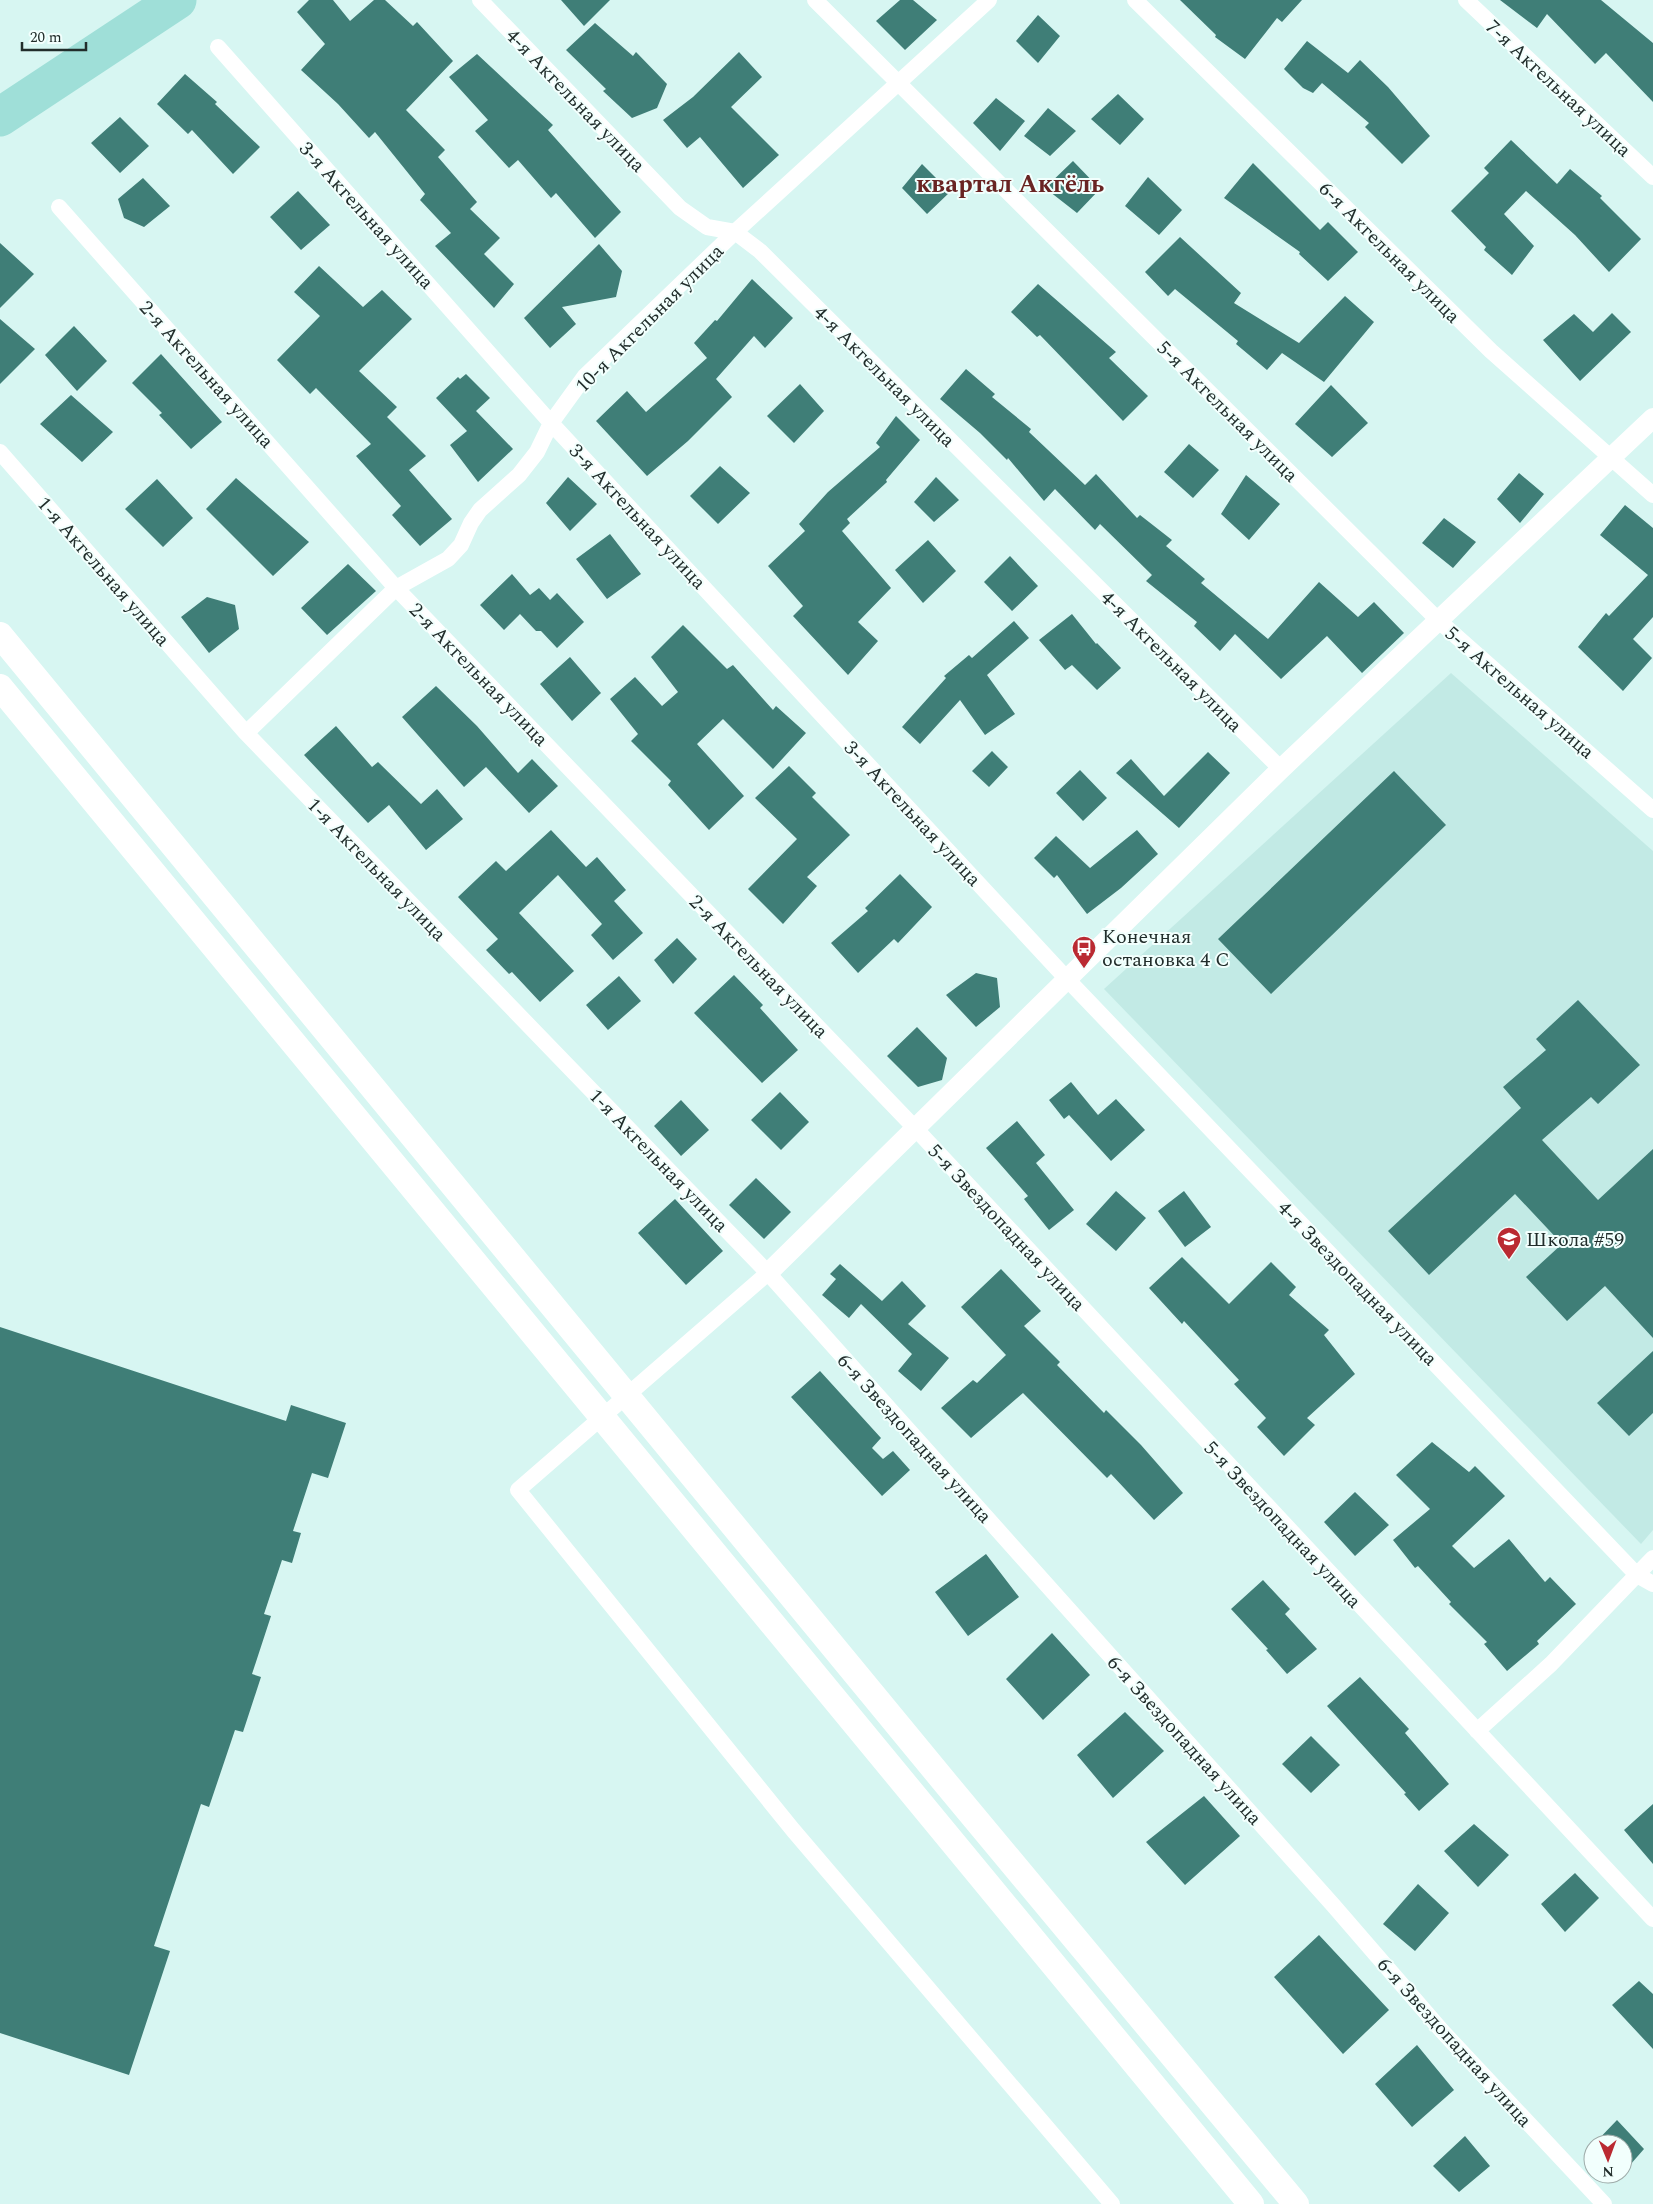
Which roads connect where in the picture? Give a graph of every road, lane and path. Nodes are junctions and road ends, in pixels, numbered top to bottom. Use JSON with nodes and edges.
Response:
{"nodes":[{"id":1,"x":480,"y":0,"type":"edge"},
{"id":2,"x":815,"y":0,"type":"edge"},
{"id":3,"x":989,"y":0,"type":"edge"},
{"id":4,"x":1134,"y":0,"type":"edge"},
{"id":5,"x":1466,"y":0,"type":"edge"},
{"id":6,"x":218,"y":47,"type":"dead end"},
{"id":7,"x":898,"y":83,"type":"junction"},
{"id":8,"x":1653,"y":177,"type":"edge"},
{"id":9,"x":59,"y":207,"type":"dead end"},
{"id":10,"x":735,"y":232,"type":"junction"},
{"id":11,"x":1653,"y":418,"type":"edge"},
{"id":12,"x":552,"y":423,"type":"junction"},
{"id":13,"x":0,"y":452,"type":"edge"},
{"id":14,"x":1611,"y":456,"type":"junction"},
{"id":15,"x":1653,"y":495,"type":"edge"},
{"id":16,"x":396,"y":588,"type":"junction"},
{"id":17,"x":1439,"y":621,"type":"junction"},
{"id":18,"x":0,"y":635,"type":"edge"},
{"id":19,"x":0,"y":687,"type":"edge"},
{"id":20,"x":246,"y":734,"type":"junction"},
{"id":21,"x":1281,"y":769,"type":"junction"},
{"id":22,"x":1653,"y":810,"type":"edge"},
{"id":23,"x":1066,"y":978,"type":"junction"},
{"id":24,"x":914,"y":1127,"type":"junction"},
{"id":25,"x":768,"y":1273,"type":"junction"},
{"id":26,"x":1653,"y":1558,"type":"edge"},
{"id":27,"x":1637,"y":1575,"type":"junction"},
{"id":28,"x":1653,"y":1584,"type":"edge"},
{"id":29,"x":1477,"y":1732,"type":"junction"},
{"id":30,"x":1653,"y":1920,"type":"edge"},
{"id":31,"x":1112,"y":2204,"type":"edge"},
{"id":32,"x":1251,"y":2204,"type":"edge"},
{"id":33,"x":1296,"y":2204,"type":"edge"},
{"id":34,"x":1604,"y":2204,"type":"edge"}],
"edges":[{"from":1,"to":10,"type":"street","name":"4-я Акгельная улица"},
{"from":2,"to":7,"type":"street","name":"5-я Акгельная улица"},
{"from":3,"to":7,"type":"street","name":"10-я Акгельная улица"},
{"from":4,"to":14,"type":"street","name":"6-я Акгельная улица"},
{"from":5,"to":8,"type":"street","name":"7-я Акгельная улица"},
{"from":6,"to":12,"type":"street","name":"3-я Акгельная улица"},
{"from":7,"to":10,"type":"street","name":"10-я Акгельная улица"},
{"from":7,"to":17,"type":"street","name":"5-я Акгельная улица"},
{"from":9,"to":16,"type":"street","name":"2-я Акгельная улица"},
{"from":10,"to":12,"type":"street","name":"10-я Акгельная улица"},
{"from":10,"to":21,"type":"street","name":"4-я Акгельная улица"},
{"from":11,"to":14,"type":"street"},
{"from":12,"to":16,"type":"street","name":"10-я Акгельная улица"},
{"from":12,"to":23,"type":"street","name":"3-я Акгельная улица"},
{"from":13,"to":20,"type":"street","name":"1-я Акгельная улица"},
{"from":14,"to":15,"type":"street","name":"6-я Акгельная улица"},
{"from":14,"to":17,"type":"street"},
{"from":16,"to":20,"type":"street","name":"10-я Акгельная улица"},
{"from":16,"to":24,"type":"street","name":"2-я Акгельная улица"},
{"from":17,"to":21,"type":"street"},
{"from":17,"to":22,"type":"street","name":"5-я Акгельная улица"},
{"from":18,"to":33,"type":"main road"},
{"from":19,"to":32,"type":"main road"},
{"from":20,"to":25,"type":"street","name":"1-я Акгельная улица"},
{"from":21,"to":23,"type":"street"},
{"from":23,"to":24,"type":"street"},
{"from":23,"to":27,"type":"street","name":"4-я Звездопадная улица"},
{"from":24,"to":25,"type":"street"},
{"from":24,"to":29,"type":"street","name":"5-я Звездопадная улица"},
{"from":25,"to":31,"type":"street"},
{"from":25,"to":34,"type":"street","name":"6-я Звездопадная улица"},
{"from":26,"to":27,"type":"street"},
{"from":27,"to":28,"type":"street","name":"4-я Звездопадная улица"},
{"from":27,"to":29,"type":"street"},
{"from":29,"to":30,"type":"street","name":"5-я Звездопадная улица"}]}
